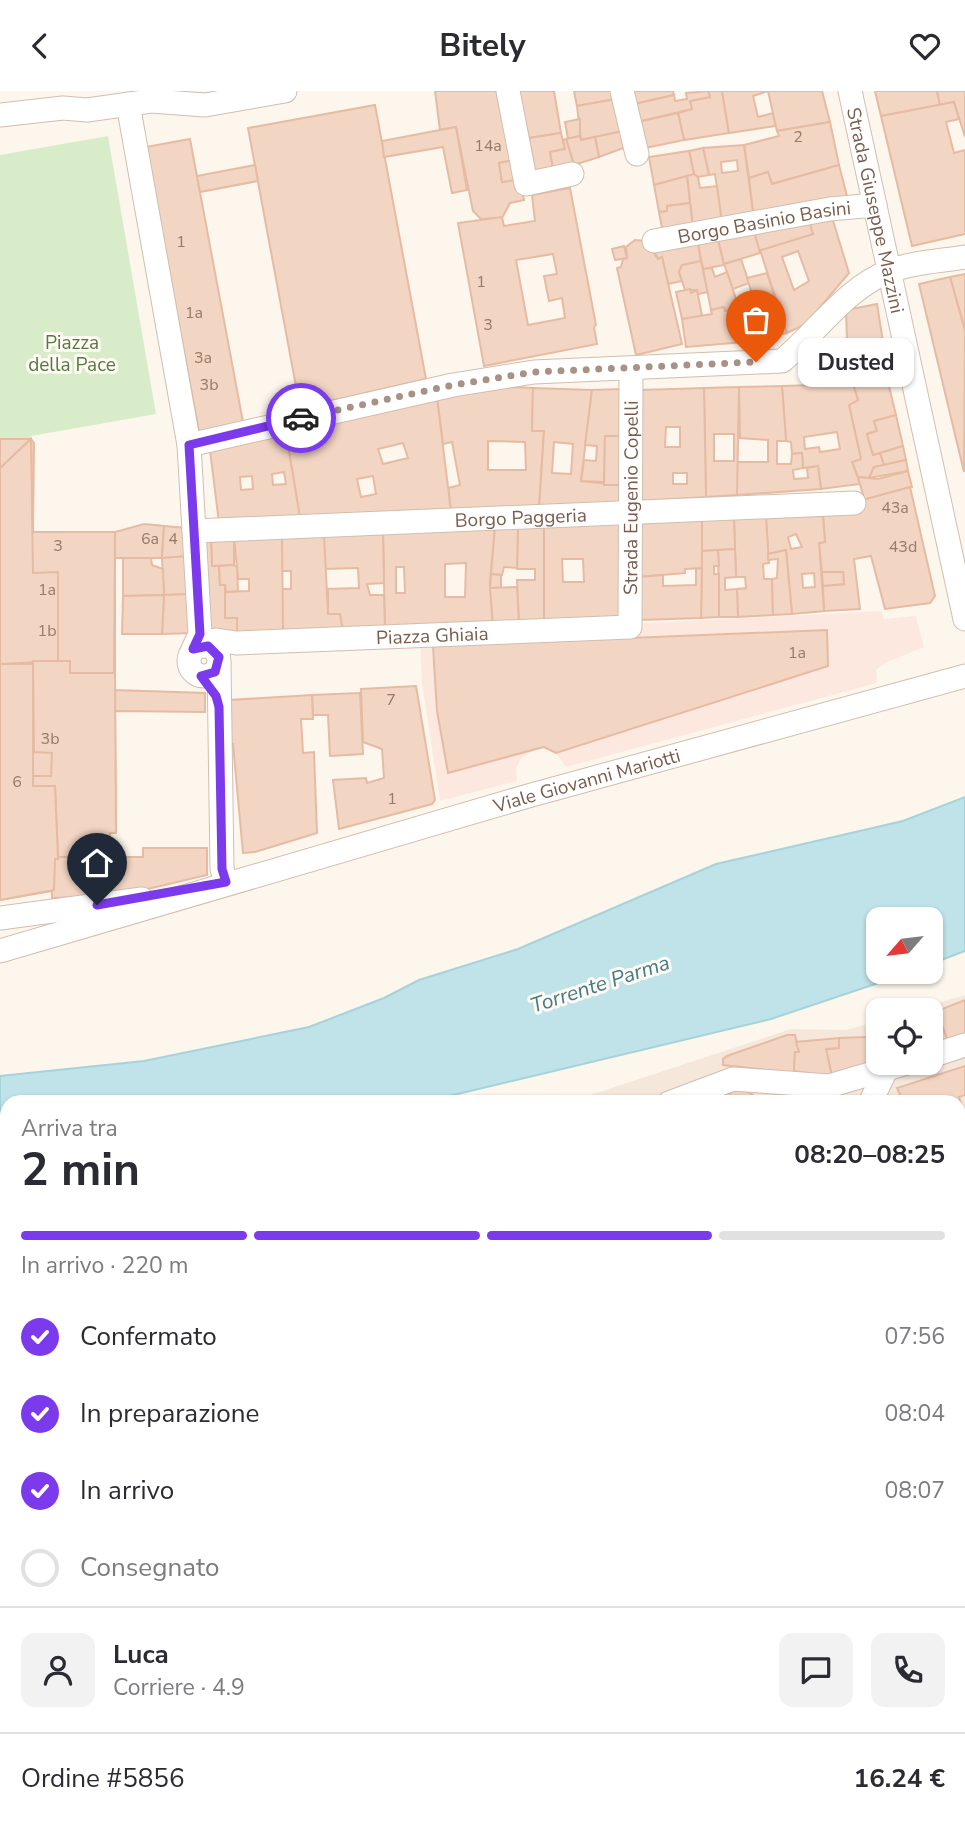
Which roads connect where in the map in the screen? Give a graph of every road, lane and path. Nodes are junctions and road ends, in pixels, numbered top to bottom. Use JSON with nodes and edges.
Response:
{"nodes":[{"id":1,"x":285,"y":91,"type":"edge"},
{"id":2,"x":509,"y":91,"type":"edge"},
{"id":3,"x":622,"y":91,"type":"edge"},
{"id":4,"x":850,"y":91,"type":"edge"},
{"id":5,"x":246,"y":95,"type":"edge"},
{"id":6,"x":86,"y":101,"type":"edge"},
{"id":7,"x":128,"y":104,"type":"junction"},
{"id":8,"x":0,"y":115,"type":"edge"},
{"id":9,"x":637,"y":153,"type":"dead end"},
{"id":10,"x":572,"y":174,"type":"dead end"},
{"id":11,"x":875,"y":205,"type":"junction"},
{"id":12,"x":654,"y":241,"type":"dead end"},
{"id":13,"x":965,"y":257,"type":"edge"},
{"id":14,"x":890,"y":271,"type":"junction"},
{"id":15,"x":631,"y":369,"type":"junction"},
{"id":16,"x":189,"y":445,"type":"junction"},
{"id":17,"x":850,"y":503,"type":"dead end"},
{"id":18,"x":628,"y":515,"type":"junction"},
{"id":19,"x":194,"y":531,"type":"junction"},
{"id":20,"x":965,"y":619,"type":"edge"},
{"id":21,"x":630,"y":627,"type":"joint"},
{"id":22,"x":212,"y":656,"type":"junction"},
{"id":23,"x":965,"y":676,"type":"edge"},
{"id":24,"x":217,"y":885,"type":"junction"},
{"id":25,"x":0,"y":918,"type":"edge"},
{"id":26,"x":0,"y":951,"type":"edge"},
{"id":27,"x":965,"y":1045,"type":"edge"},
{"id":28,"x":943,"y":1052,"type":"edge"},
{"id":29,"x":866,"y":1074,"type":"edge"},
{"id":30,"x":883,"y":1075,"type":"edge"},
{"id":31,"x":690,"y":1095,"type":"edge"},
{"id":32,"x":874,"y":1095,"type":"edge"}],
"edges":[{"from":1,"to":5,"type":"street"},
{"from":2,"to":10,"type":"street"},
{"from":3,"to":9,"type":"street"},
{"from":4,"to":11,"type":"street","name":"Strada Giuseppe Mazzini"},
{"from":5,"to":7,"type":"street"},
{"from":6,"to":7,"type":"street"},
{"from":6,"to":8,"type":"street"},
{"from":7,"to":16,"type":"street"},
{"from":11,"to":12,"type":"street","name":"Borgo Basinio Basini"},
{"from":11,"to":14,"type":"street","name":"Strada Giuseppe Mazzini"},
{"from":13,"to":14,"type":"street"},
{"from":14,"to":15,"type":"street"},
{"from":14,"to":20,"type":"street","name":"Strada Giuseppe Mazzini"},
{"from":15,"to":16,"type":"street"},
{"from":15,"to":18,"type":"street","name":"Strada Eugenio Copelli"},
{"from":16,"to":19,"type":"street"},
{"from":17,"to":18,"type":"street","name":"Borgo Paggeria"},
{"from":18,"to":19,"type":"street","name":"Borgo Paggeria"},
{"from":18,"to":21,"type":"street","name":"Strada Eugenio Copelli"},
{"from":19,"to":22,"type":"street"},
{"from":21,"to":22,"type":"street","name":"Piazza Ghiaia"},
{"from":22,"to":24,"type":"street"},
{"from":23,"to":24,"type":"street","name":"Viale Giovanni Mariotti"},
{"from":24,"to":25,"type":"street","name":"Viale Giovanni Mariotti"},
{"from":24,"to":26,"type":"street","name":"Viale Giovanni Mariotti"},
{"from":27,"to":28,"type":"street"},
{"from":29,"to":31,"type":"street"},
{"from":30,"to":32,"type":"street"}]}
